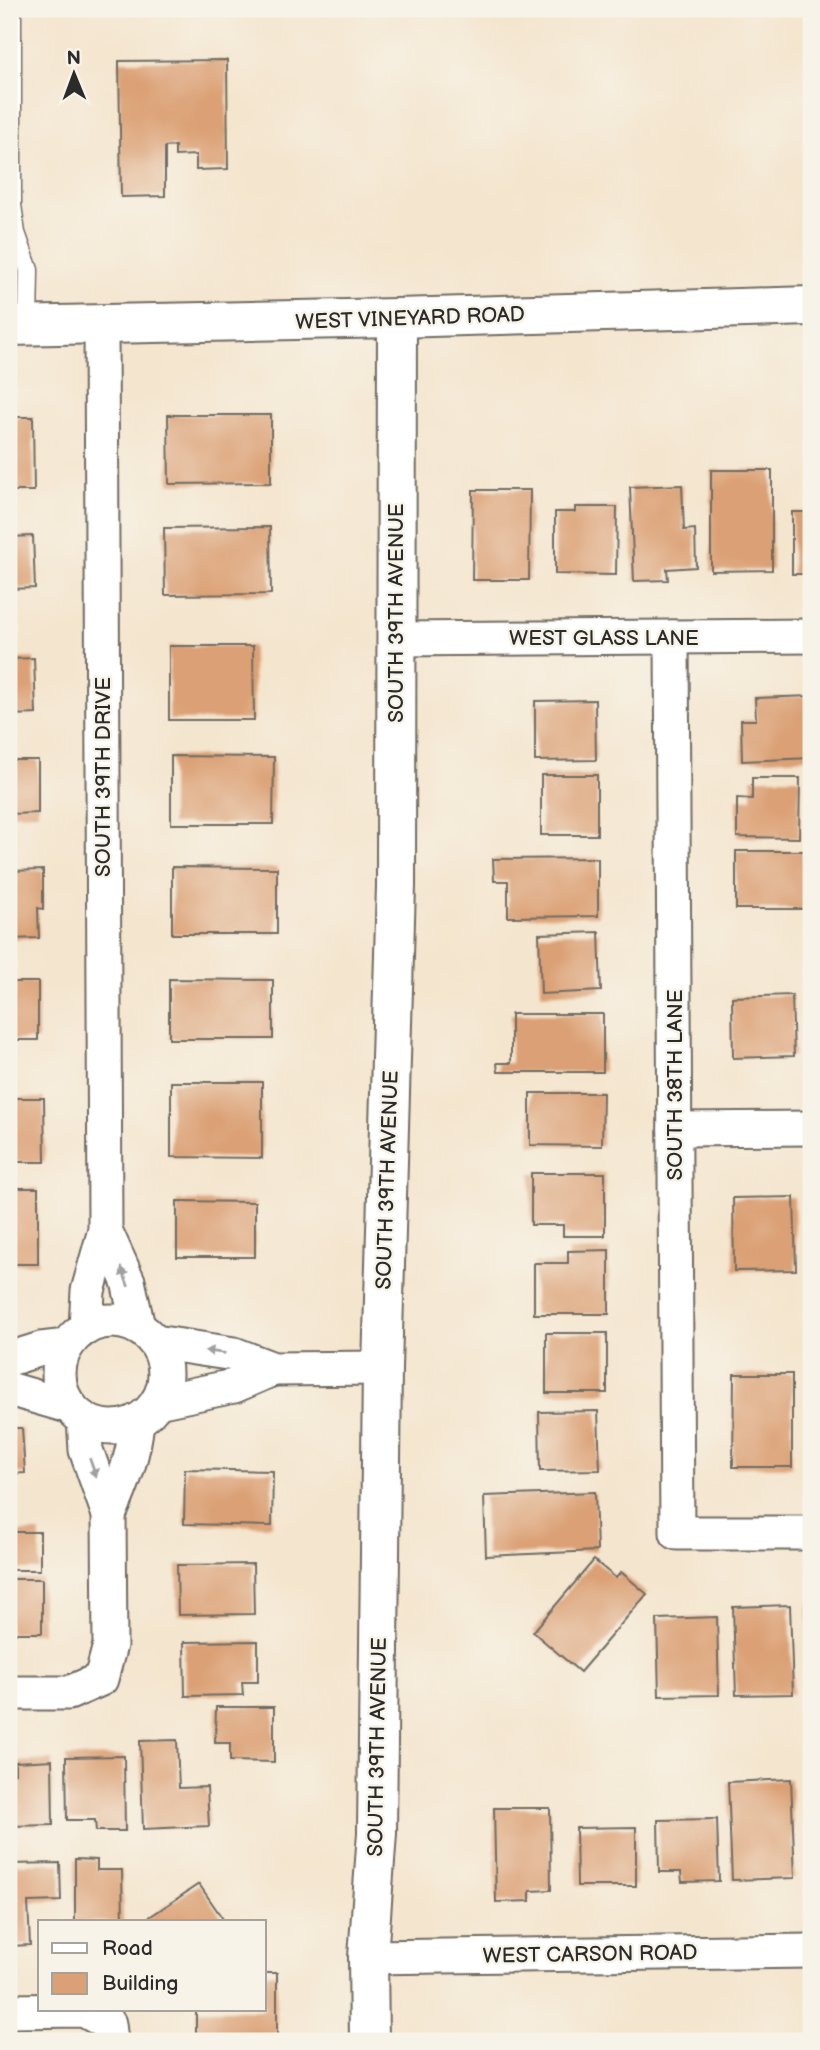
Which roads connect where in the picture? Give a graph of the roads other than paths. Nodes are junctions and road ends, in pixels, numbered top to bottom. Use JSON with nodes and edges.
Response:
{"nodes":[{"id":1,"x":12,"y":9,"type":"edge"},
{"id":2,"x":811,"y":306,"type":"edge"},
{"id":3,"x":397,"y":318,"type":"junction"},
{"id":4,"x":101,"y":325,"type":"junction"},
{"id":5,"x":18,"y":326,"type":"edge"},
{"id":6,"x":811,"y":636,"type":"edge"},
{"id":7,"x":672,"y":637,"type":"junction"},
{"id":8,"x":396,"y":639,"type":"junction"},
{"id":9,"x":811,"y":1128,"type":"edge"},
{"id":10,"x":675,"y":1129,"type":"junction"},
{"id":11,"x":105,"y":1230,"type":"junction"},
{"id":12,"x":147,"y":1335,"type":"junction"},
{"id":13,"x":76,"y":1337,"type":"junction"},
{"id":14,"x":9,"y":1359,"type":"edge"},
{"id":15,"x":382,"y":1368,"type":"junction"},
{"id":16,"x":273,"y":1369,"type":"junction"},
{"id":17,"x":9,"y":1389,"type":"edge"},
{"id":18,"x":147,"y":1412,"type":"junction"},
{"id":19,"x":78,"y":1413,"type":"junction"},
{"id":20,"x":109,"y":1515,"type":"junction"},
{"id":21,"x":811,"y":1533,"type":"edge"},
{"id":22,"x":9,"y":1693,"type":"edge"},
{"id":23,"x":811,"y":1951,"type":"edge"},
{"id":24,"x":368,"y":1957,"type":"junction"},
{"id":25,"x":9,"y":2011,"type":"edge"},
{"id":26,"x":38,"y":2011,"type":"edge"},
{"id":27,"x":85,"y":2011,"type":"edge"},
{"id":28,"x":110,"y":2033,"type":"edge"},
{"id":29,"x":369,"y":2041,"type":"edge"}],
"edges":[{"from":1,"to":5,"type":"lane"},
{"from":2,"to":3,"type":"street","name":"WEST VINEYARD ROAD"},
{"from":3,"to":4,"type":"street","name":"WEST VINEYARD ROAD"},
{"from":3,"to":8,"type":"street","name":"SOUTH 39TH AVENUE"},
{"from":4,"to":5,"type":"street","name":"WEST VINEYARD ROAD"},
{"from":4,"to":11,"type":"street","name":"SOUTH 39TH DRIVE"},
{"from":6,"to":7,"type":"street","name":"WEST GLASS LANE"},
{"from":7,"to":8,"type":"street","name":"WEST GLASS LANE"},
{"from":7,"to":10,"type":"street","name":"SOUTH 38TH LANE"},
{"from":8,"to":15,"type":"street","name":"SOUTH 39TH AVENUE"},
{"from":9,"to":10,"type":"street"},
{"from":10,"to":21,"type":"street","name":"SOUTH 38TH LANE"},
{"from":12,"to":11,"type":"street","name":"SOUTH 39TH DRIVE","one_way":true},
{"from":11,"to":13,"type":"street","name":"SOUTH 39TH DRIVE"},
{"from":12,"to":13,"type":"street"},
{"from":16,"to":12,"type":"street","one_way":true},
{"from":12,"to":18,"type":"street"},
{"from":13,"to":14,"type":"street"},
{"from":13,"to":19,"type":"street"},
{"from":15,"to":16,"type":"street"},
{"from":15,"to":24,"type":"street","name":"SOUTH 39TH AVENUE"},
{"from":16,"to":18,"type":"street"},
{"from":17,"to":19,"type":"street"},
{"from":18,"to":19,"type":"street"},
{"from":18,"to":20,"type":"street"},
{"from":19,"to":20,"type":"street","one_way":true},
{"from":20,"to":22,"type":"street"},
{"from":23,"to":24,"type":"street","name":"WEST CARSON ROAD"},
{"from":24,"to":29,"type":"street","name":"SOUTH 39TH AVENUE"},
{"from":25,"to":26,"type":"street"},
{"from":27,"to":28,"type":"street"}]}
